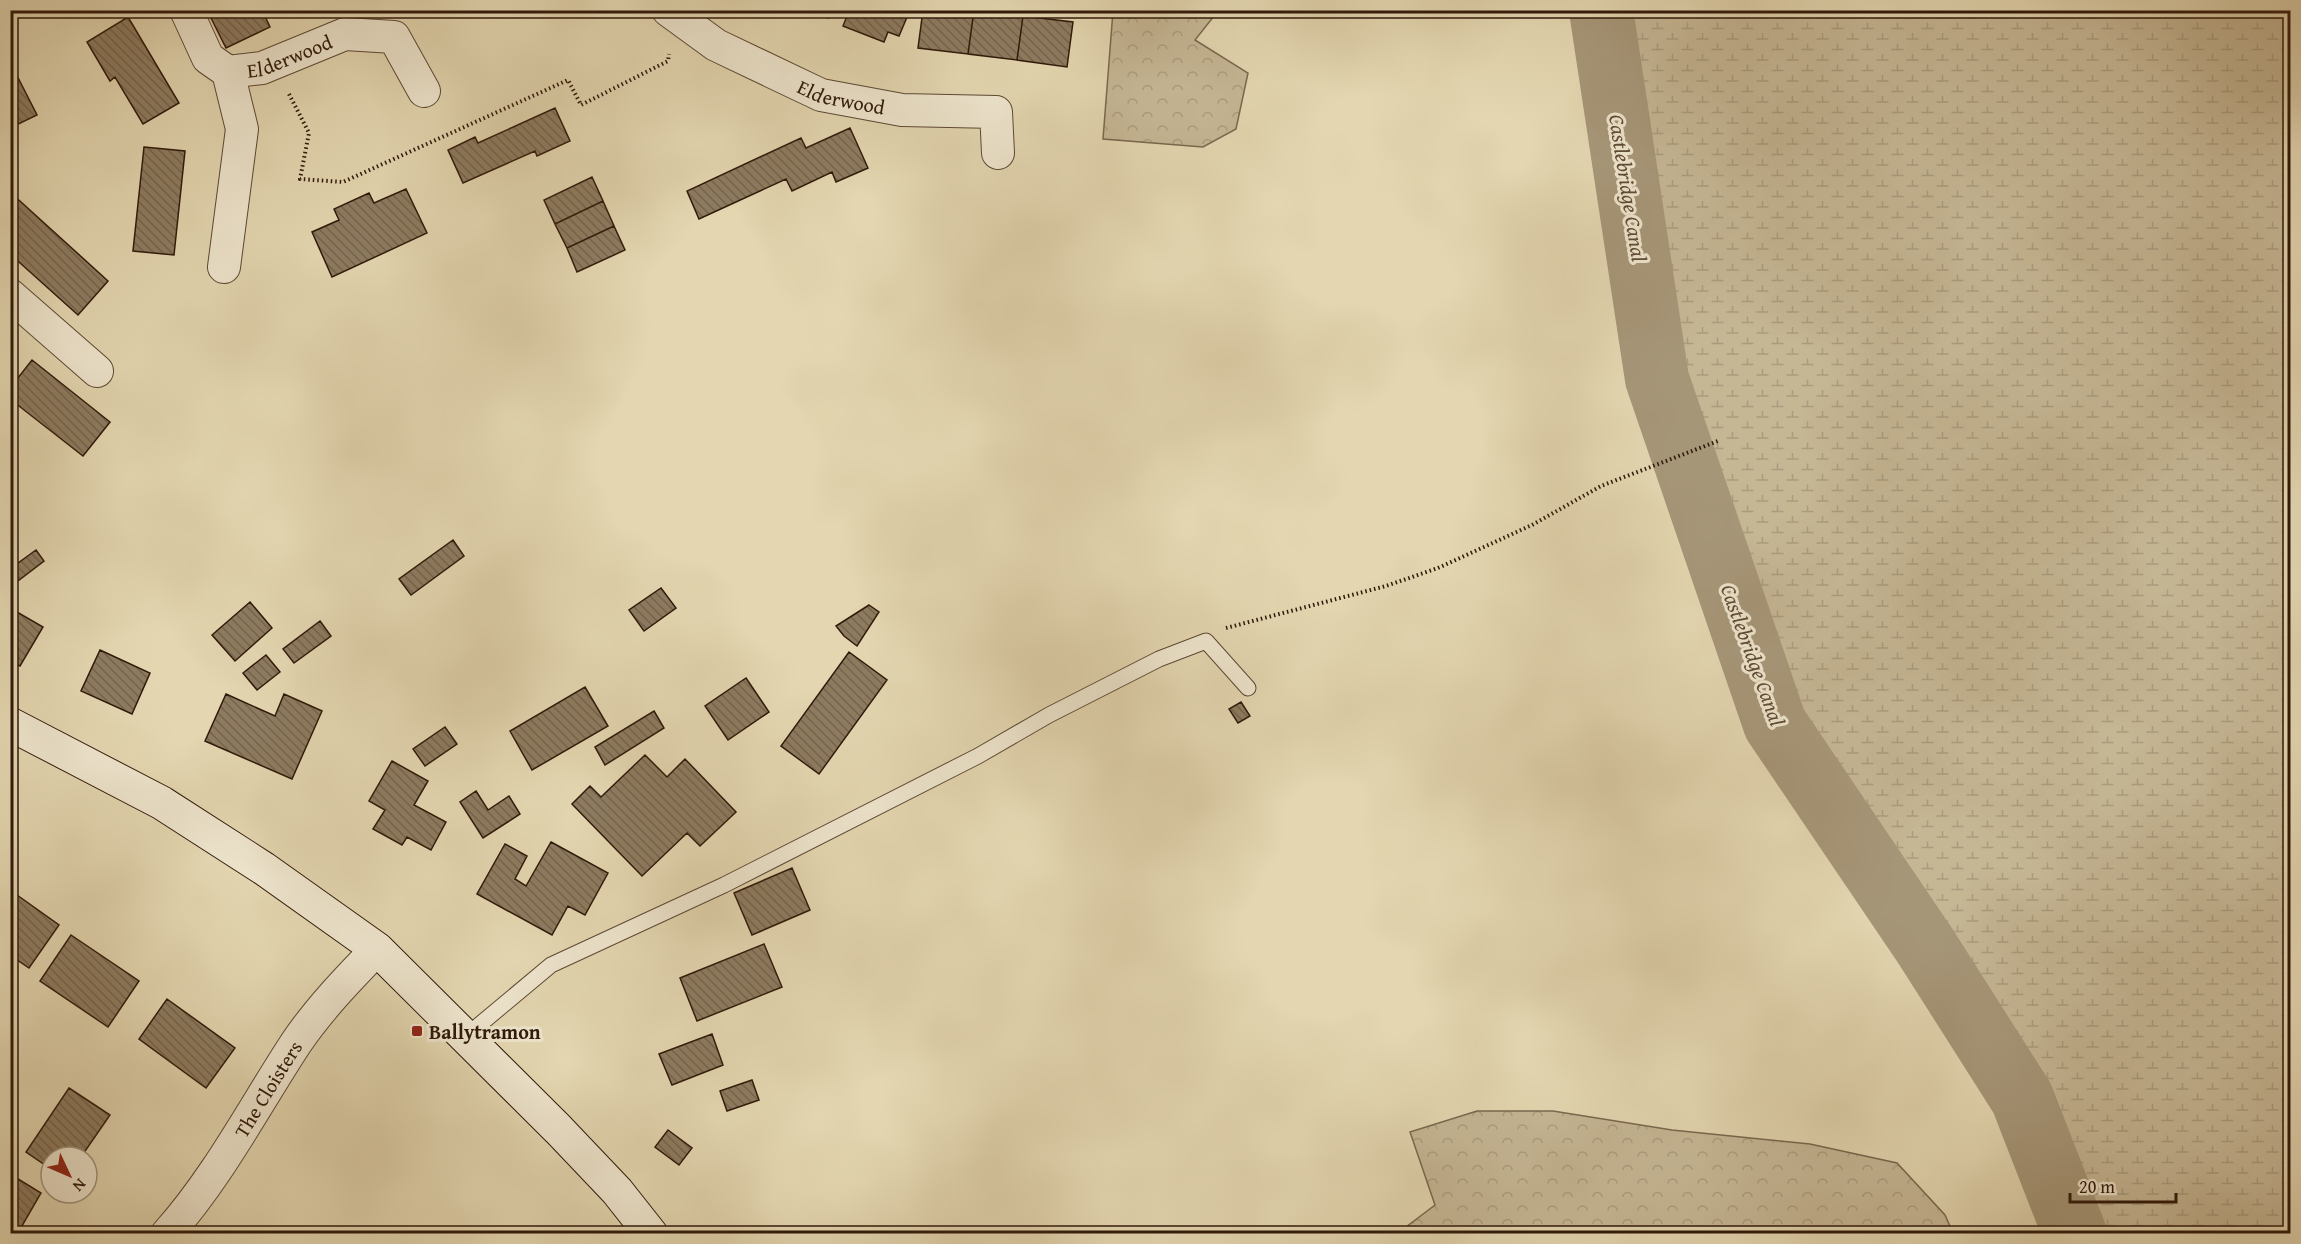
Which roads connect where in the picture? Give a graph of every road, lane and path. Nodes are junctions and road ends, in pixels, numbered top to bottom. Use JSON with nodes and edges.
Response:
{"nodes":[{"id":1,"x":186,"y":10,"type":"edge"},
{"id":2,"x":674,"y":15,"type":"edge"},
{"id":3,"x":274,"y":63,"type":"junction"},
{"id":4,"x":228,"y":72,"type":"junction"},
{"id":5,"x":424,"y":91,"type":"dead end"},
{"id":6,"x":998,"y":153,"type":"dead end"},
{"id":7,"x":224,"y":267,"type":"dead end"},
{"id":8,"x":10,"y":295,"type":"edge"},
{"id":9,"x":97,"y":371,"type":"dead end"},
{"id":10,"x":1718,"y":441,"type":"dead end"},
{"id":11,"x":1206,"y":641,"type":"junction"},
{"id":12,"x":1248,"y":688,"type":"dead end"},
{"id":13,"x":10,"y":724,"type":"edge"},
{"id":14,"x":376,"y":949,"type":"junction"},
{"id":15,"x":466,"y":1036,"type":"junction"},
{"id":16,"x":166,"y":1233,"type":"edge"},
{"id":17,"x":651,"y":1233,"type":"edge"}],
"edges":[{"from":1,"to":4,"type":"street","name":"Elderwood"},
{"from":2,"to":3,"type":"path"},
{"from":2,"to":6,"type":"street","name":"Elderwood"},
{"from":3,"to":4,"type":"street","name":"Elderwood"},
{"from":3,"to":5,"type":"street","name":"Elderwood"},
{"from":4,"to":7,"type":"street","name":"Elderwood"},
{"from":8,"to":9,"type":"street"},
{"from":10,"to":11,"type":"path"},
{"from":11,"to":12,"type":"lane"},
{"from":11,"to":15,"type":"lane"},
{"from":13,"to":14,"type":"main road"},
{"from":14,"to":15,"type":"main road"},
{"from":14,"to":16,"type":"street","name":"The Cloisters"},
{"from":15,"to":17,"type":"main road"}]}
